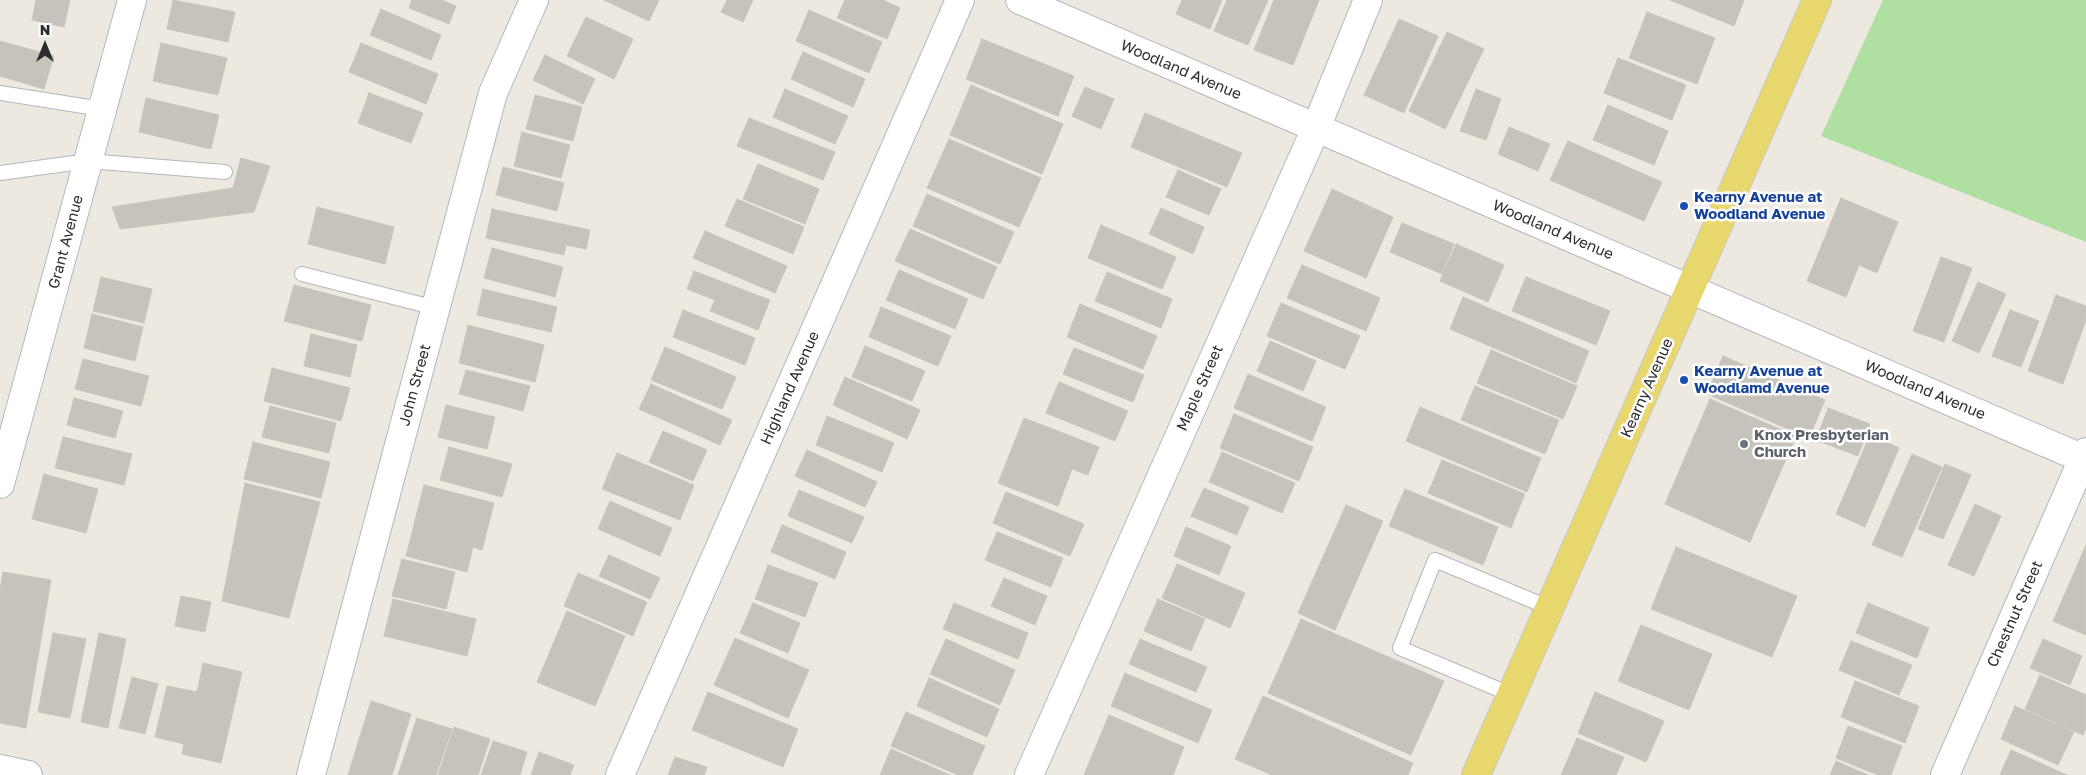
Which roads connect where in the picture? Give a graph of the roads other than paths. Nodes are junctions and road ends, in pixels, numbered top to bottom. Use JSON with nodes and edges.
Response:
{"nodes":[{"id":1,"x":132,"y":0,"type":"edge"},
{"id":2,"x":534,"y":0,"type":"edge"},
{"id":3,"x":960,"y":0,"type":"edge"},
{"id":4,"x":1020,"y":0,"type":"edge"},
{"id":5,"x":1368,"y":0,"type":"edge"},
{"id":6,"x":1817,"y":0,"type":"edge"},
{"id":7,"x":0,"y":93,"type":"edge"},
{"id":8,"x":102,"y":109,"type":"junction"},
{"id":9,"x":1316,"y":128,"type":"junction"},
{"id":10,"x":88,"y":161,"type":"junction"},
{"id":11,"x":225,"y":172,"type":"dead end"},
{"id":12,"x":0,"y":173,"type":"edge"},
{"id":13,"x":302,"y":274,"type":"dead end"},
{"id":14,"x":1691,"y":289,"type":"junction"},
{"id":15,"x":436,"y":308,"type":"junction"},
{"id":16,"x":2085,"y":457,"type":"edge"},
{"id":17,"x":0,"y":484,"type":"edge"},
{"id":18,"x":1550,"y":608,"type":"junction"},
{"id":19,"x":1512,"y":695,"type":"junction"},
{"id":20,"x":0,"y":769,"type":"edge"},
{"id":21,"x":28,"y":775,"type":"edge"},
{"id":22,"x":311,"y":775,"type":"edge"},
{"id":23,"x":620,"y":775,"type":"edge"},
{"id":24,"x":1029,"y":775,"type":"edge"},
{"id":25,"x":1476,"y":775,"type":"edge"},
{"id":26,"x":1945,"y":775,"type":"edge"}],
"edges":[{"from":1,"to":8,"type":"street","name":"Grant Avenue"},
{"from":2,"to":15,"type":"street","name":"John Street"},
{"from":3,"to":23,"type":"street","name":"Highland Avenue"},
{"from":4,"to":9,"type":"street","name":"Woodland Avenue"},
{"from":5,"to":9,"type":"street","name":"Maple Street"},
{"from":6,"to":14,"type":"main road","name":"Kearny Avenue"},
{"from":7,"to":8,"type":"lane"},
{"from":8,"to":10,"type":"street","name":"Grant Avenue"},
{"from":9,"to":14,"type":"street","name":"Woodland Avenue"},
{"from":9,"to":24,"type":"street","name":"Maple Street"},
{"from":10,"to":11,"type":"lane"},
{"from":10,"to":12,"type":"lane"},
{"from":10,"to":17,"type":"street","name":"Grant Avenue"},
{"from":13,"to":15,"type":"lane"},
{"from":14,"to":16,"type":"street","name":"Woodland Avenue"},
{"from":14,"to":18,"type":"main road","name":"Kearny Avenue"},
{"from":15,"to":22,"type":"street","name":"John Street"},
{"from":16,"to":26,"type":"street","name":"Chestnut Street"},
{"from":18,"to":19,"type":"main road","name":"Kearny Avenue"},
{"from":18,"to":19,"type":"lane"},
{"from":19,"to":25,"type":"main road","name":"Kearny Avenue"},
{"from":20,"to":21,"type":"street"}]}
